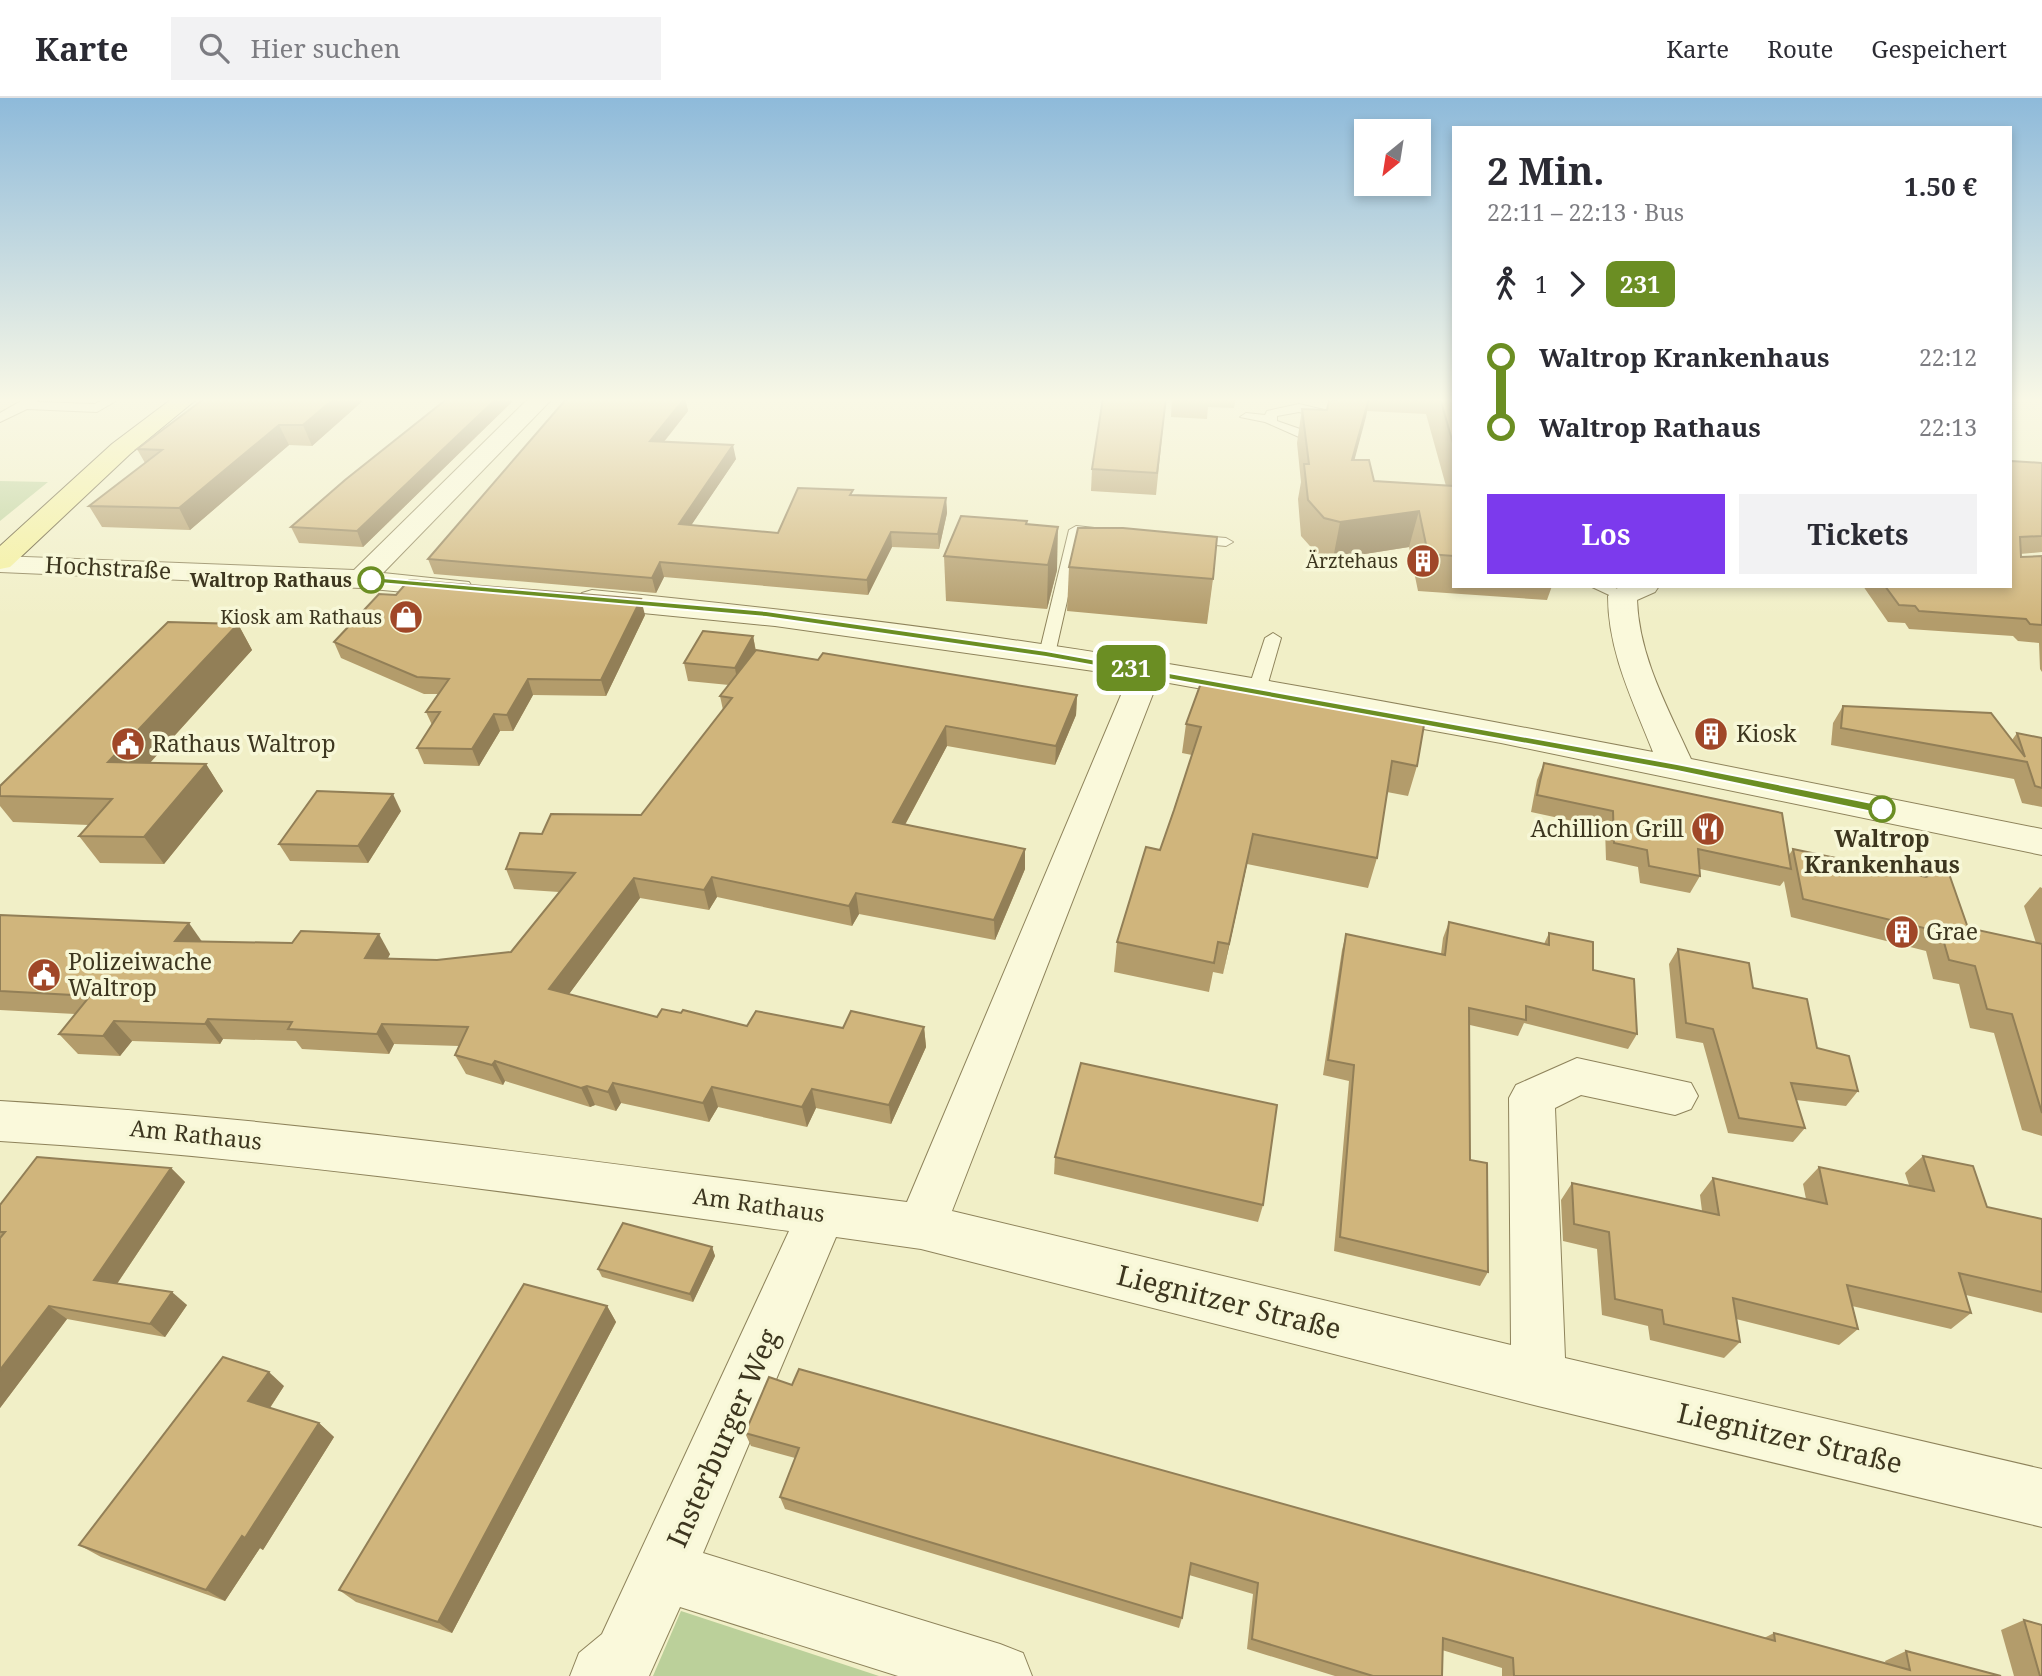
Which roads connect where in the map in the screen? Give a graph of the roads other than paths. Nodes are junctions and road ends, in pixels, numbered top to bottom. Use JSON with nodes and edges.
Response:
{"nodes":[{"id":1,"x":97,"y":472,"type":"edge"},
{"id":2,"x":468,"y":472,"type":"edge"},
{"id":3,"x":1117,"y":534,"type":"edge"},
{"id":4,"x":1172,"y":538,"type":"edge"},
{"id":5,"x":1226,"y":542,"type":"dead end"},
{"id":6,"x":0,"y":562,"type":"edge"},
{"id":7,"x":361,"y":579,"type":"junction"},
{"id":8,"x":1622,"y":590,"type":"edge"},
{"id":9,"x":494,"y":591,"type":"edge"},
{"id":10,"x":562,"y":597,"type":"edge"},
{"id":11,"x":1273,"y":638,"type":"dead end"},
{"id":12,"x":1046,"y":654,"type":"junction"},
{"id":13,"x":1147,"y":670,"type":"junction"},
{"id":14,"x":1257,"y":690,"type":"junction"},
{"id":15,"x":1677,"y":768,"type":"junction"},
{"id":16,"x":2042,"y":842,"type":"edge"},
{"id":17,"x":1675,"y":1096,"type":"dead end"},
{"id":18,"x":0,"y":1121,"type":"edge"},
{"id":19,"x":821,"y":1214,"type":"junction"},
{"id":20,"x":920,"y":1226,"type":"junction"},
{"id":21,"x":1538,"y":1379,"type":"junction"},
{"id":22,"x":2042,"y":1498,"type":"edge"},
{"id":23,"x":665,"y":1572,"type":"junction"},
{"id":24,"x":602,"y":1676,"type":"edge"},
{"id":25,"x":1000,"y":1676,"type":"edge"}],
"edges":[{"from":1,"to":6,"type":"main road"},
{"from":2,"to":7,"type":"street"},
{"from":3,"to":12,"type":"lane"},
{"from":4,"to":5,"type":"lane"},
{"from":6,"to":7,"type":"street","name":"Hochstraße"},
{"from":7,"to":9,"type":"street","name":"Hochstraße"},
{"from":8,"to":15,"type":"street"},
{"from":10,"to":12,"type":"street"},
{"from":11,"to":14,"type":"lane"},
{"from":12,"to":13,"type":"street"},
{"from":13,"to":14,"type":"street"},
{"from":13,"to":20,"type":"street"},
{"from":14,"to":15,"type":"street"},
{"from":15,"to":16,"type":"street"},
{"from":17,"to":21,"type":"street"},
{"from":18,"to":19,"type":"street","name":"Am Rathaus"},
{"from":19,"to":20,"type":"street","name":"Am Rathaus"},
{"from":19,"to":23,"type":"street","name":"Insterburger Weg"},
{"from":20,"to":21,"type":"street","name":"Liegnitzer Straße"},
{"from":21,"to":22,"type":"street","name":"Liegnitzer Straße"},
{"from":23,"to":24,"type":"street"},
{"from":23,"to":25,"type":"street","name":"Insterburger Weg"}]}
